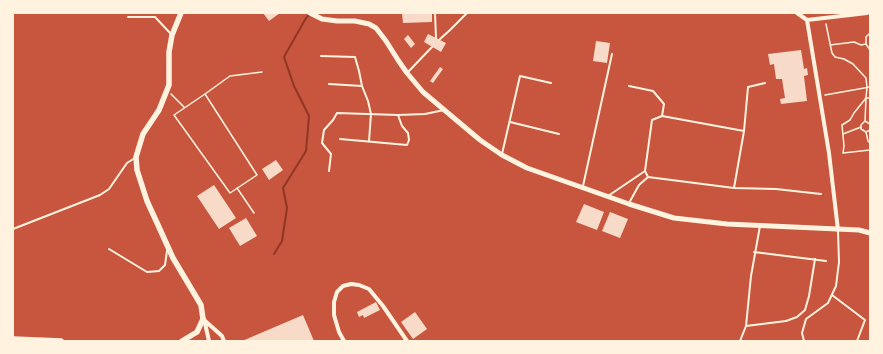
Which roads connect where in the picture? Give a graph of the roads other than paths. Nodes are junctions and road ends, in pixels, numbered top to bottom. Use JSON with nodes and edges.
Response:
{"nodes":[{"id":1,"x":181,"y":13,"type":"edge"},
{"id":2,"x":310,"y":13,"type":"edge"},
{"id":3,"x":435,"y":13,"type":"edge"},
{"id":4,"x":468,"y":13,"type":"edge"},
{"id":5,"x":797,"y":13,"type":"edge"},
{"id":6,"x":867,"y":13,"type":"edge"},
{"id":7,"x":128,"y":17,"type":"dead end"},
{"id":8,"x":807,"y":20,"type":"junction"},
{"id":9,"x":172,"y":35,"type":"junction"},
{"id":10,"x":432,"y":47,"type":"dead end"},
{"id":11,"x":612,"y":54,"type":"dead end"},
{"id":12,"x":321,"y":56,"type":"dead end"},
{"id":13,"x":407,"y":73,"type":"junction"},
{"id":14,"x":551,"y":83,"type":"dead end"},
{"id":15,"x":765,"y":83,"type":"dead end"},
{"id":16,"x":329,"y":84,"type":"dead end"},
{"id":17,"x":362,"y":86,"type":"junction"},
{"id":18,"x":629,"y":86,"type":"dead end"},
{"id":19,"x":445,"y":110,"type":"junction"},
{"id":20,"x":371,"y":114,"type":"junction"},
{"id":21,"x":398,"y":115,"type":"junction"},
{"id":22,"x":662,"y":116,"type":"junction"},
{"id":23,"x":510,"y":122,"type":"junction"},
{"id":24,"x":744,"y":130,"type":"junction"},
{"id":25,"x":559,"y":134,"type":"dead end"},
{"id":26,"x":340,"y":140,"type":"dead end"},
{"id":27,"x":369,"y":141,"type":"junction"},
{"id":28,"x":502,"y":155,"type":"junction"},
{"id":29,"x":136,"y":158,"type":"junction"},
{"id":30,"x":329,"y":171,"type":"dead end"},
{"id":31,"x":645,"y":171,"type":"junction"},
{"id":32,"x":648,"y":177,"type":"junction"},
{"id":33,"x":583,"y":187,"type":"junction"},
{"id":34,"x":734,"y":188,"type":"junction"},
{"id":35,"x":821,"y":194,"type":"dead end"},
{"id":36,"x":608,"y":197,"type":"junction"},
{"id":37,"x":628,"y":204,"type":"junction"},
{"id":38,"x":760,"y":226,"type":"junction"},
{"id":39,"x":13,"y":229,"type":"edge"},
{"id":40,"x":838,"y":230,"type":"junction"},
{"id":41,"x":870,"y":233,"type":"edge"},
{"id":42,"x":168,"y":248,"type":"junction"},
{"id":43,"x":109,"y":249,"type":"dead end"},
{"id":44,"x":754,"y":252,"type":"junction"},
{"id":45,"x":815,"y":259,"type":"junction"},
{"id":46,"x":826,"y":261,"type":"dead end"},
{"id":47,"x":832,"y":295,"type":"junction"},
{"id":48,"x":203,"y":319,"type":"junction"},
{"id":49,"x":746,"y":326,"type":"junction"},
{"id":50,"x":13,"y":339,"type":"edge"},
{"id":51,"x":61,"y":341,"type":"edge"},
{"id":52,"x":182,"y":341,"type":"edge"},
{"id":53,"x":209,"y":341,"type":"edge"},
{"id":54,"x":224,"y":341,"type":"edge"},
{"id":55,"x":344,"y":341,"type":"edge"},
{"id":56,"x":407,"y":341,"type":"edge"},
{"id":57,"x":740,"y":341,"type":"edge"},
{"id":58,"x":804,"y":341,"type":"edge"},
{"id":59,"x":857,"y":341,"type":"edge"}],
"edges":[{"from":1,"to":9,"type":"main road"},
{"from":2,"to":13,"type":"street"},
{"from":3,"to":4,"type":"lane"},
{"from":5,"to":8,"type":"street"},
{"from":6,"to":8,"type":"street"},
{"from":7,"to":9,"type":"lane"},
{"from":8,"to":40,"type":"street"},
{"from":9,"to":29,"type":"main road"},
{"from":10,"to":13,"type":"lane"},
{"from":11,"to":33,"type":"lane"},
{"from":12,"to":17,"type":"lane"},
{"from":13,"to":19,"type":"street"},
{"from":14,"to":23,"type":"lane"},
{"from":15,"to":24,"type":"lane"},
{"from":16,"to":17,"type":"lane"},
{"from":17,"to":20,"type":"lane"},
{"from":18,"to":22,"type":"lane"},
{"from":19,"to":21,"type":"lane"},
{"from":19,"to":28,"type":"street"},
{"from":20,"to":21,"type":"lane"},
{"from":20,"to":27,"type":"lane"},
{"from":20,"to":30,"type":"lane"},
{"from":21,"to":27,"type":"lane"},
{"from":22,"to":24,"type":"lane"},
{"from":22,"to":31,"type":"lane"},
{"from":23,"to":25,"type":"lane"},
{"from":23,"to":28,"type":"lane"},
{"from":24,"to":34,"type":"lane"},
{"from":26,"to":27,"type":"lane"},
{"from":28,"to":33,"type":"street"},
{"from":29,"to":39,"type":"lane"},
{"from":29,"to":42,"type":"main road"},
{"from":31,"to":32,"type":"lane"},
{"from":31,"to":36,"type":"lane"},
{"from":32,"to":34,"type":"lane"},
{"from":32,"to":37,"type":"lane"},
{"from":33,"to":36,"type":"street"},
{"from":34,"to":35,"type":"lane"},
{"from":36,"to":37,"type":"street"},
{"from":37,"to":38,"type":"street"},
{"from":38,"to":40,"type":"street"},
{"from":38,"to":44,"type":"lane"},
{"from":40,"to":41,"type":"street"},
{"from":40,"to":47,"type":"lane"},
{"from":42,"to":43,"type":"lane"},
{"from":42,"to":48,"type":"main road"},
{"from":44,"to":45,"type":"lane"},
{"from":44,"to":49,"type":"lane"},
{"from":45,"to":46,"type":"lane"},
{"from":45,"to":49,"type":"lane"},
{"from":47,"to":58,"type":"lane"},
{"from":47,"to":59,"type":"lane"},
{"from":48,"to":52,"type":"main road"},
{"from":48,"to":53,"type":"street"},
{"from":48,"to":54,"type":"street"},
{"from":49,"to":57,"type":"lane"},
{"from":50,"to":51,"type":"main road"},
{"from":55,"to":56,"type":"street"}]}
